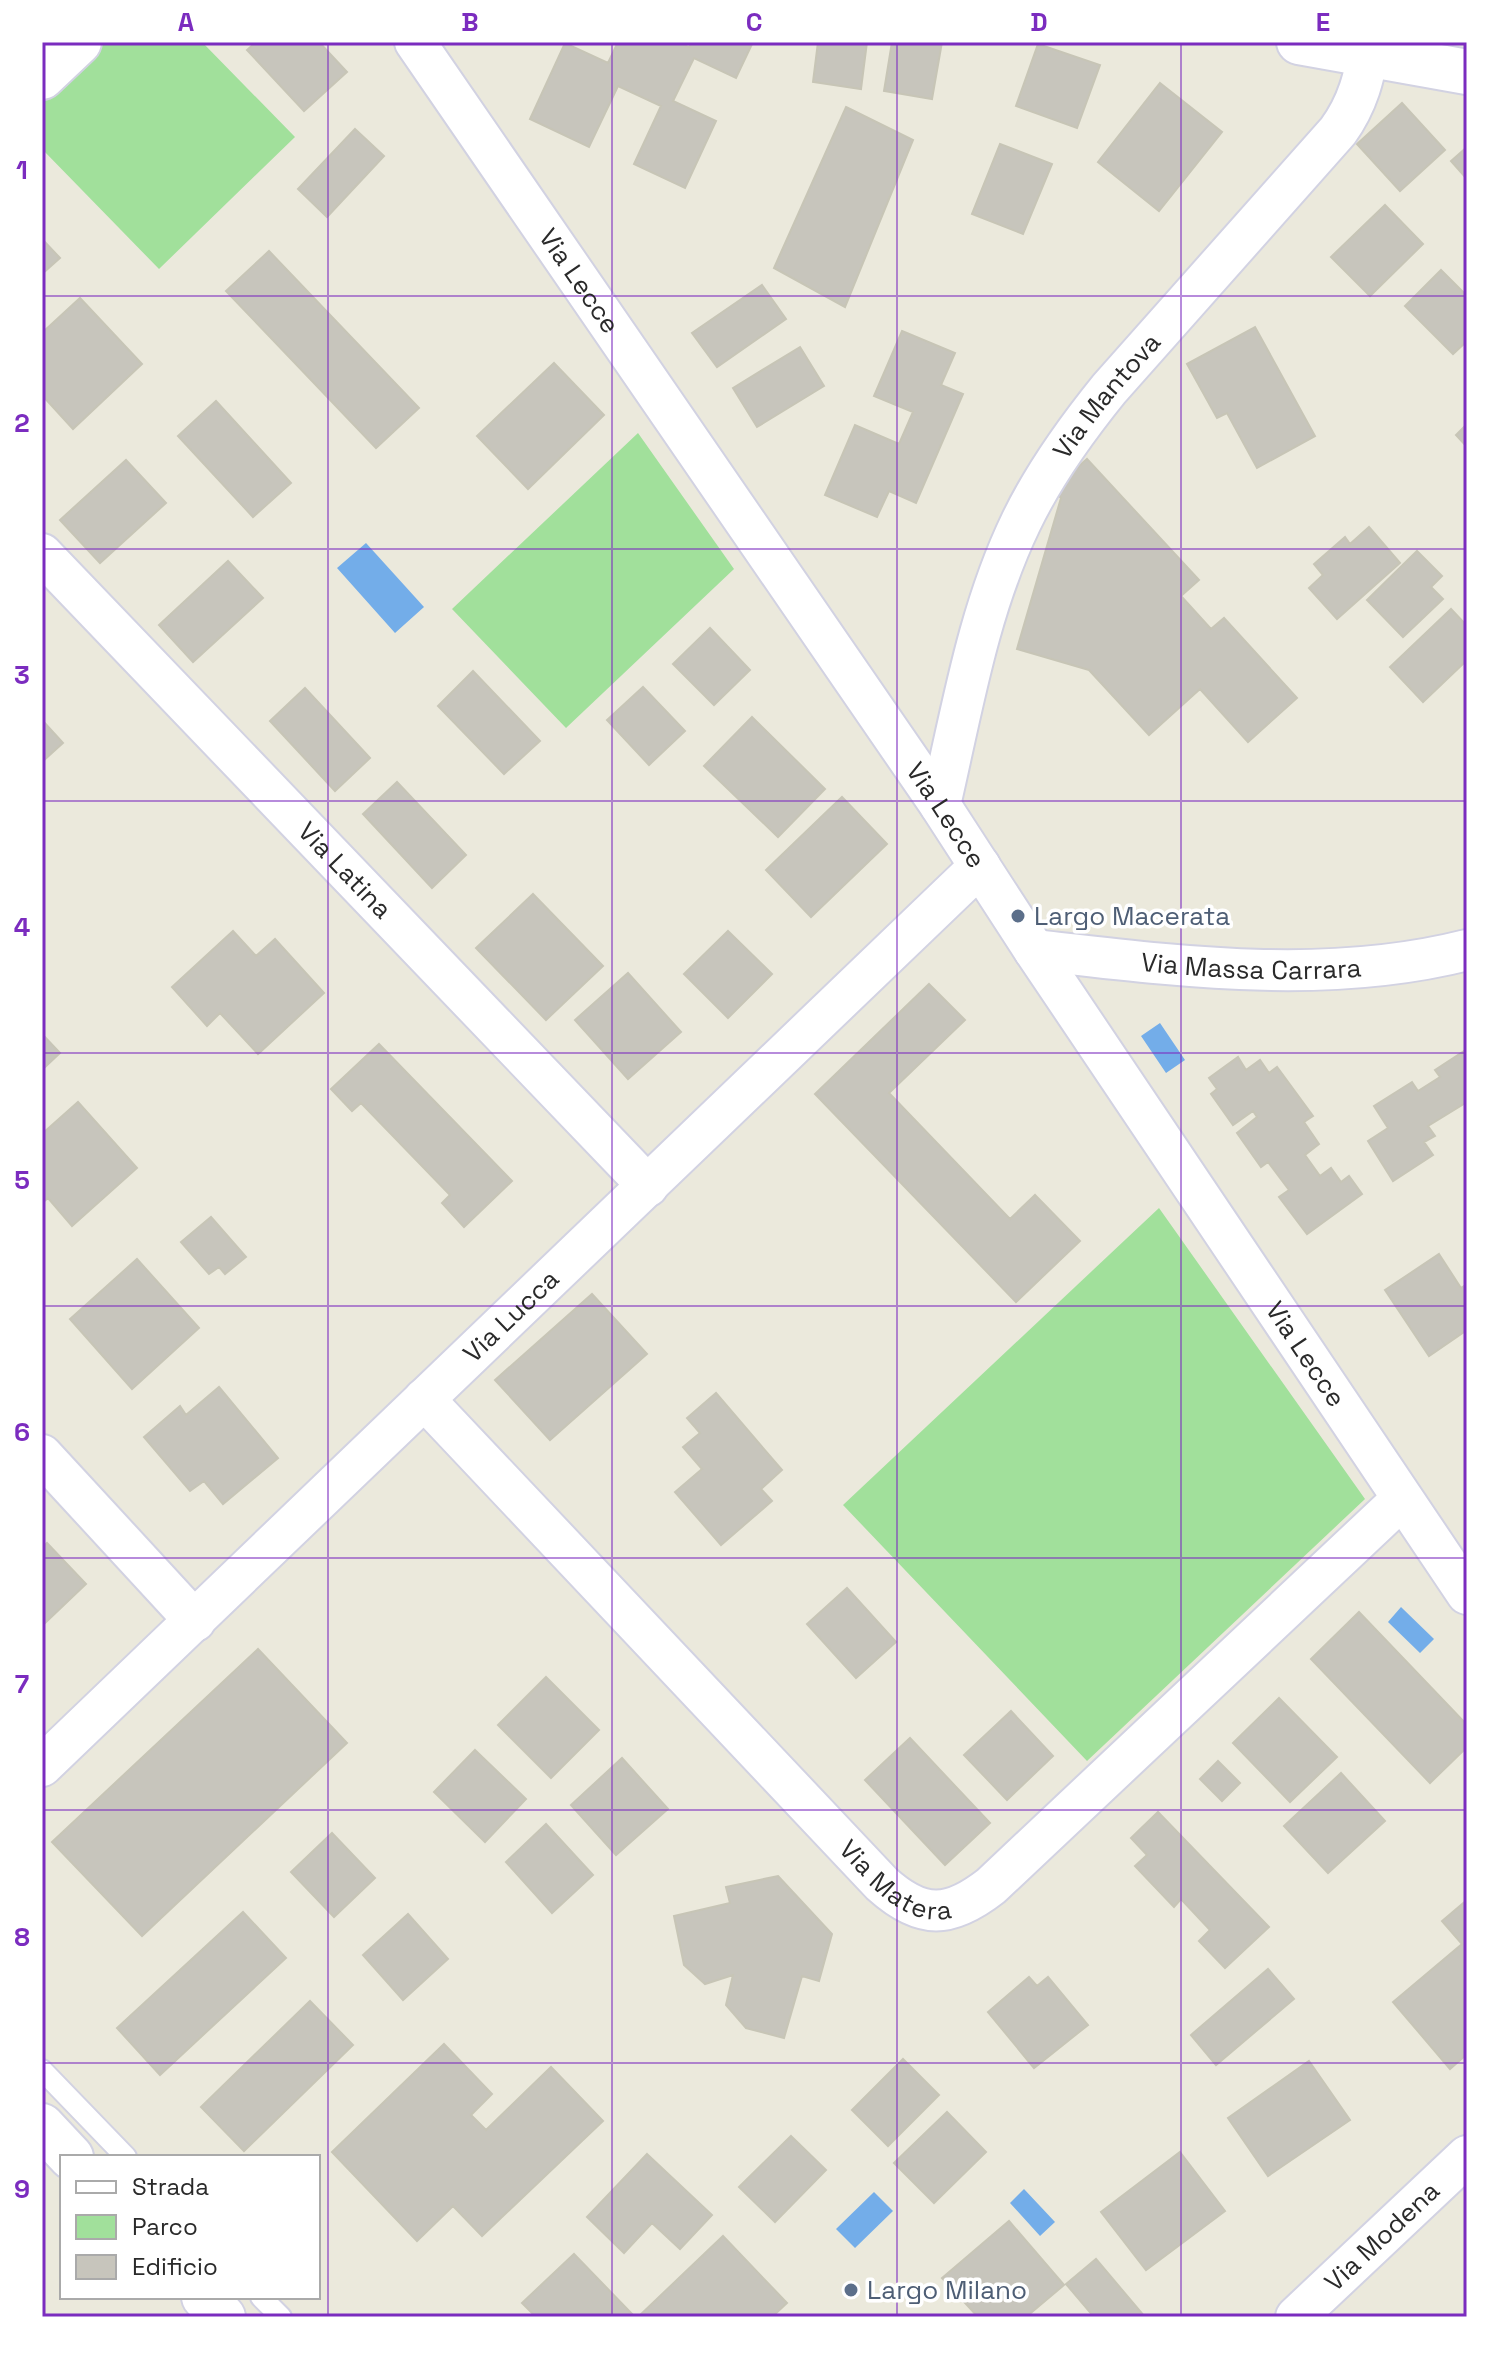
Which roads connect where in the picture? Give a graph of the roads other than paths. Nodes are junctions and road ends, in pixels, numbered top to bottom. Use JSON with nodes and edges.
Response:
{"nodes":[{"id":1,"x":79,"y":42,"type":"edge"},
{"id":2,"x":415,"y":42,"type":"edge"},
{"id":3,"x":1299,"y":42,"type":"edge"},
{"id":4,"x":1369,"y":48,"type":"edge"},
{"id":5,"x":1467,"y":72,"type":"edge"},
{"id":6,"x":42,"y":77,"type":"edge"},
{"id":7,"x":42,"y":554,"type":"edge"},
{"id":8,"x":940,"y":805,"type":"junction"},
{"id":9,"x":980,"y":866,"type":"junction"},
{"id":10,"x":1034,"y":950,"type":"junction"},
{"id":11,"x":1467,"y":950,"type":"edge"},
{"id":12,"x":648,"y":1186,"type":"junction"},
{"id":13,"x":424,"y":1399,"type":"junction"},
{"id":14,"x":42,"y":1455,"type":"edge"},
{"id":15,"x":1402,"y":1499,"type":"junction"},
{"id":16,"x":1467,"y":1594,"type":"edge"},
{"id":17,"x":195,"y":1621,"type":"junction"},
{"id":18,"x":42,"y":1766,"type":"edge"},
{"id":19,"x":42,"y":2070,"type":"edge"},
{"id":20,"x":42,"y":2126,"type":"edge"},
{"id":21,"x":69,"y":2155,"type":"edge"},
{"id":22,"x":124,"y":2155,"type":"edge"},
{"id":23,"x":1467,"y":2156,"type":"edge"},
{"id":24,"x":206,"y":2299,"type":"edge"},
{"id":25,"x":263,"y":2299,"type":"edge"},
{"id":26,"x":223,"y":2317,"type":"edge"},
{"id":27,"x":281,"y":2317,"type":"edge"},
{"id":28,"x":1296,"y":2317,"type":"edge"}],
"edges":[{"from":1,"to":6,"type":"street"},
{"from":2,"to":8,"type":"street","name":"Via Lecce"},
{"from":3,"to":4,"type":"street"},
{"from":4,"to":5,"type":"street"},
{"from":4,"to":8,"type":"street","name":"Via Mantova"},
{"from":7,"to":12,"type":"street","name":"Via Latina"},
{"from":8,"to":9,"type":"street","name":"Via Lecce"},
{"from":9,"to":10,"type":"street","name":"Via Lecce"},
{"from":9,"to":12,"type":"street","name":"Via Lucca"},
{"from":10,"to":11,"type":"street","name":"Via Massa Carrara"},
{"from":10,"to":15,"type":"street","name":"Via Lecce"},
{"from":12,"to":13,"type":"street","name":"Via Lucca"},
{"from":13,"to":15,"type":"street","name":"Via Matera"},
{"from":13,"to":17,"type":"street","name":"Via Lucca"},
{"from":14,"to":17,"type":"street"},
{"from":15,"to":16,"type":"street","name":"Via Lecce"},
{"from":17,"to":18,"type":"street","name":"Via Lucca"},
{"from":19,"to":22,"type":"lane"},
{"from":20,"to":21,"type":"street"},
{"from":23,"to":28,"type":"street","name":"Via Modena"},
{"from":24,"to":26,"type":"street"},
{"from":25,"to":27,"type":"lane"}]}
